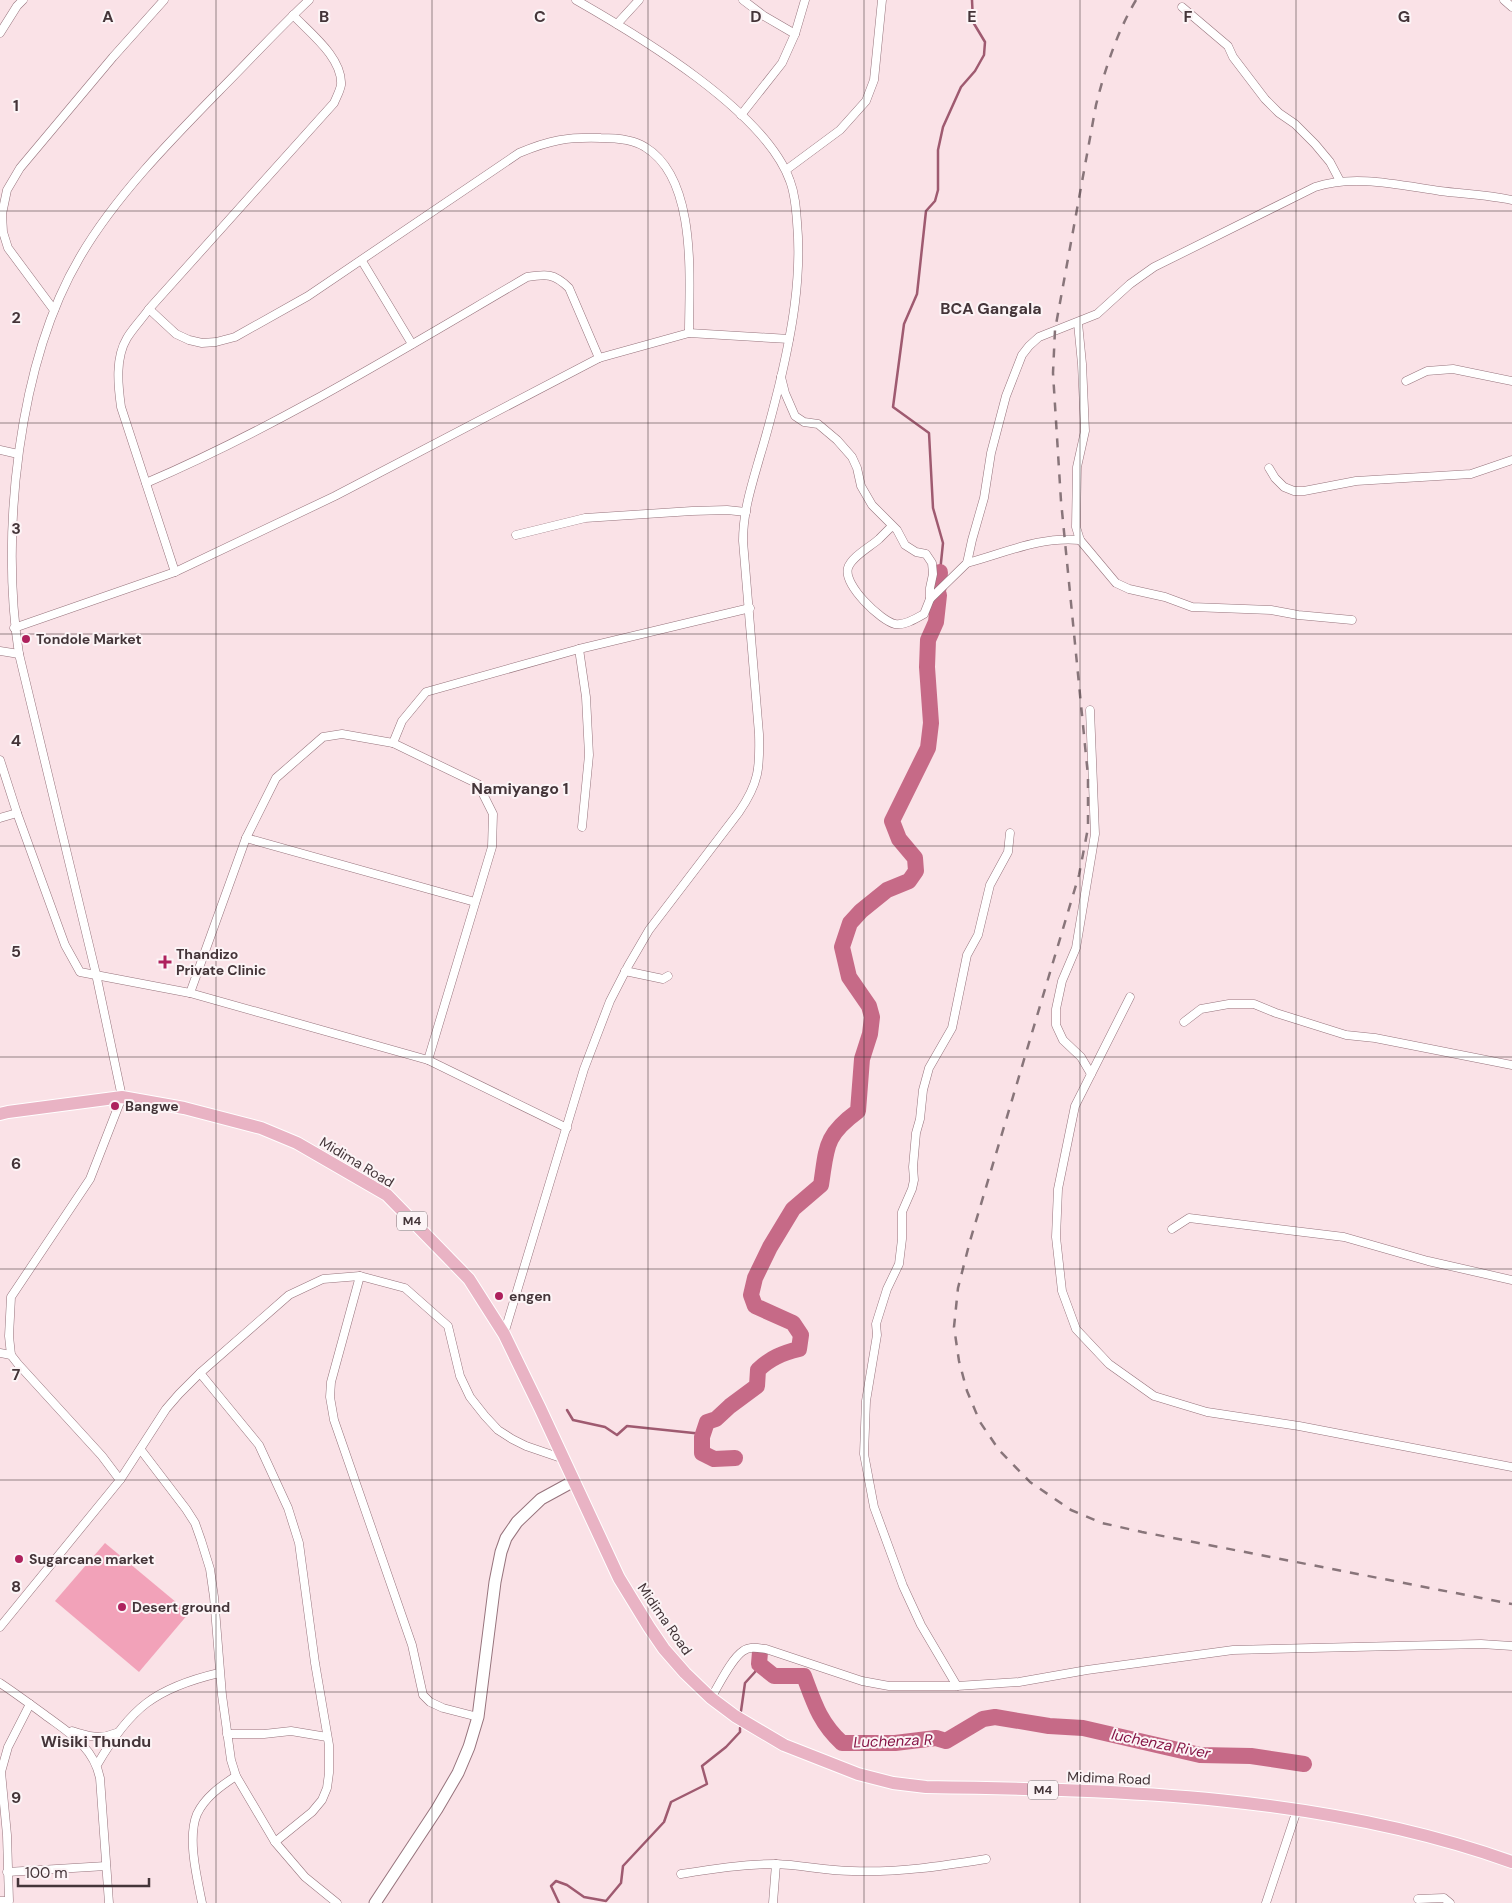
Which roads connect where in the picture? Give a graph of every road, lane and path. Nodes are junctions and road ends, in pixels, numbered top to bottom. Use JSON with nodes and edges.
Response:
{"nodes":[{"id":1,"x":23,"y":0,"type":"edge"},
{"id":2,"x":164,"y":0,"type":"edge"},
{"id":3,"x":310,"y":0,"type":"edge"},
{"id":4,"x":576,"y":0,"type":"edge"},
{"id":5,"x":639,"y":0,"type":"edge"},
{"id":6,"x":743,"y":0,"type":"edge"},
{"id":7,"x":805,"y":0,"type":"edge"},
{"id":8,"x":882,"y":0,"type":"edge"},
{"id":9,"x":1504,"y":0,"type":"edge"},
{"id":10,"x":1182,"y":7,"type":"dead end"},
{"id":11,"x":1512,"y":7,"type":"edge"},
{"id":12,"x":293,"y":15,"type":"junction"},
{"id":13,"x":618,"y":24,"type":"junction"},
{"id":14,"x":0,"y":33,"type":"edge"},
{"id":15,"x":796,"y":34,"type":"junction"},
{"id":16,"x":741,"y":115,"type":"junction"},
{"id":17,"x":786,"y":170,"type":"junction"},
{"id":18,"x":1340,"y":181,"type":"junction"},
{"id":19,"x":1512,"y":200,"type":"edge"},
{"id":20,"x":362,"y":261,"type":"junction"},
{"id":21,"x":54,"y":310,"type":"junction"},
{"id":22,"x":149,"y":310,"type":"junction"},
{"id":23,"x":1078,"y":323,"type":"junction"},
{"id":24,"x":689,"y":333,"type":"junction"},
{"id":25,"x":789,"y":339,"type":"junction"},
{"id":26,"x":412,"y":344,"type":"junction"},
{"id":27,"x":599,"y":358,"type":"junction"},
{"id":28,"x":781,"y":375,"type":"junction"},
{"id":29,"x":1406,"y":381,"type":"dead end"},
{"id":30,"x":1512,"y":381,"type":"edge"},
{"id":31,"x":0,"y":450,"type":"edge"},
{"id":32,"x":18,"y":454,"type":"junction"},
{"id":33,"x":1512,"y":460,"type":"edge"},
{"id":34,"x":1269,"y":468,"type":"dead end"},
{"id":35,"x":146,"y":483,"type":"junction"},
{"id":36,"x":746,"y":512,"type":"junction"},
{"id":37,"x":892,"y":526,"type":"junction"},
{"id":38,"x":516,"y":535,"type":"dead end"},
{"id":39,"x":1080,"y":540,"type":"junction"},
{"id":40,"x":967,"y":563,"type":"junction"},
{"id":41,"x":175,"y":572,"type":"junction"},
{"id":42,"x":930,"y":598,"type":"junction"},
{"id":43,"x":750,"y":608,"type":"junction"},
{"id":44,"x":1352,"y":620,"type":"dead end"},
{"id":45,"x":14,"y":628,"type":"junction"},
{"id":46,"x":579,"y":649,"type":"junction"},
{"id":47,"x":0,"y":651,"type":"edge"},
{"id":48,"x":19,"y":654,"type":"junction"},
{"id":49,"x":1090,"y":710,"type":"dead end"},
{"id":50,"x":393,"y":742,"type":"junction"},
{"id":51,"x":0,"y":760,"type":"edge"},
{"id":52,"x":17,"y":813,"type":"junction"},
{"id":53,"x":0,"y":818,"type":"edge"},
{"id":54,"x":582,"y":827,"type":"dead end"},
{"id":55,"x":1010,"y":833,"type":"dead end"},
{"id":56,"x":246,"y":838,"type":"junction"},
{"id":57,"x":475,"y":902,"type":"junction"},
{"id":58,"x":626,"y":971,"type":"junction"},
{"id":59,"x":96,"y":974,"type":"junction"},
{"id":60,"x":668,"y":976,"type":"dead end"},
{"id":61,"x":190,"y":993,"type":"junction"},
{"id":62,"x":1130,"y":997,"type":"dead end"},
{"id":63,"x":1184,"y":1022,"type":"dead end"},
{"id":64,"x":428,"y":1060,"type":"junction"},
{"id":65,"x":1512,"y":1065,"type":"edge"},
{"id":66,"x":1091,"y":1074,"type":"junction"},
{"id":67,"x":122,"y":1097,"type":"junction"},
{"id":68,"x":0,"y":1114,"type":"edge"},
{"id":69,"x":567,"y":1128,"type":"junction"},
{"id":70,"x":1172,"y":1229,"type":"dead end"},
{"id":71,"x":360,"y":1276,"type":"junction"},
{"id":72,"x":1512,"y":1280,"type":"edge"},
{"id":73,"x":504,"y":1334,"type":"junction"},
{"id":74,"x":0,"y":1352,"type":"edge"},
{"id":75,"x":11,"y":1355,"type":"junction"},
{"id":76,"x":200,"y":1373,"type":"junction"},
{"id":77,"x":141,"y":1450,"type":"junction"},
{"id":78,"x":564,"y":1459,"type":"junction"},
{"id":79,"x":1512,"y":1467,"type":"edge"},
{"id":80,"x":120,"y":1480,"type":"junction"},
{"id":81,"x":574,"y":1481,"type":"junction"},
{"id":82,"x":0,"y":1627,"type":"edge"},
{"id":83,"x":1512,"y":1646,"type":"edge"},
{"id":84,"x":220,"y":1673,"type":"junction"},
{"id":85,"x":0,"y":1683,"type":"edge"},
{"id":86,"x":957,"y":1686,"type":"junction"},
{"id":87,"x":711,"y":1698,"type":"junction"},
{"id":88,"x":30,"y":1704,"type":"junction"},
{"id":89,"x":478,"y":1717,"type":"junction"},
{"id":90,"x":68,"y":1730,"type":"junction"},
{"id":91,"x":118,"y":1732,"type":"junction"},
{"id":92,"x":227,"y":1734,"type":"junction"},
{"id":93,"x":327,"y":1737,"type":"junction"},
{"id":94,"x":97,"y":1765,"type":"junction"},
{"id":95,"x":236,"y":1776,"type":"junction"},
{"id":96,"x":1297,"y":1810,"type":"junction"},
{"id":97,"x":275,"y":1842,"type":"junction"},
{"id":98,"x":986,"y":1859,"type":"dead end"},
{"id":99,"x":1512,"y":1862,"type":"edge"},
{"id":100,"x":776,"y":1864,"type":"junction"},
{"id":101,"x":106,"y":1866,"type":"junction"},
{"id":102,"x":7,"y":1872,"type":"junction"},
{"id":103,"x":681,"y":1874,"type":"dead end"},
{"id":104,"x":1418,"y":1899,"type":"dead end"},
{"id":105,"x":0,"y":1901,"type":"edge"},
{"id":106,"x":9,"y":1902,"type":"edge"},
{"id":107,"x":109,"y":1903,"type":"edge"},
{"id":108,"x":202,"y":1903,"type":"edge"},
{"id":109,"x":337,"y":1903,"type":"edge"},
{"id":110,"x":375,"y":1903,"type":"edge"},
{"id":111,"x":773,"y":1903,"type":"edge"},
{"id":112,"x":1266,"y":1903,"type":"edge"},
{"id":113,"x":1450,"y":1903,"type":"edge"}],
"edges":[{"from":1,"to":14,"type":"street"},
{"from":2,"to":21,"type":"street"},
{"from":3,"to":12,"type":"street"},
{"from":4,"to":13,"type":"street"},
{"from":5,"to":13,"type":"street"},
{"from":6,"to":15,"type":"street"},
{"from":7,"to":15,"type":"street"},
{"from":8,"to":17,"type":"street"},
{"from":9,"to":11,"type":"street"},
{"from":10,"to":18,"type":"street"},
{"from":12,"to":21,"type":"street"},
{"from":12,"to":22,"type":"street"},
{"from":13,"to":16,"type":"street"},
{"from":15,"to":16,"type":"street"},
{"from":16,"to":17,"type":"street"},
{"from":17,"to":25,"type":"street"},
{"from":18,"to":19,"type":"street"},
{"from":18,"to":23,"type":"street"},
{"from":20,"to":22,"type":"street"},
{"from":20,"to":24,"type":"street"},
{"from":20,"to":26,"type":"street"},
{"from":21,"to":32,"type":"street"},
{"from":22,"to":35,"type":"street"},
{"from":23,"to":39,"type":"street"},
{"from":23,"to":40,"type":"street"},
{"from":24,"to":25,"type":"street"},
{"from":24,"to":27,"type":"street"},
{"from":25,"to":28,"type":"street"},
{"from":26,"to":27,"type":"street"},
{"from":26,"to":35,"type":"street"},
{"from":27,"to":41,"type":"street"},
{"from":28,"to":36,"type":"street"},
{"from":28,"to":37,"type":"street"},
{"from":29,"to":30,"type":"street"},
{"from":31,"to":32,"type":"street"},
{"from":32,"to":45,"type":"street"},
{"from":33,"to":34,"type":"street"},
{"from":35,"to":41,"type":"street"},
{"from":36,"to":38,"type":"street"},
{"from":36,"to":43,"type":"street"},
{"from":37,"to":42,"type":"street"},
{"from":37,"to":42,"type":"street"},
{"from":39,"to":40,"type":"street"},
{"from":39,"to":44,"type":"street"},
{"from":40,"to":42,"type":"street"},
{"from":41,"to":45,"type":"street"},
{"from":43,"to":46,"type":"street"},
{"from":43,"to":58,"type":"street"},
{"from":45,"to":48,"type":"street"},
{"from":46,"to":50,"type":"street"},
{"from":46,"to":54,"type":"street"},
{"from":47,"to":48,"type":"street"},
{"from":48,"to":59,"type":"street"},
{"from":49,"to":66,"type":"street"},
{"from":50,"to":56,"type":"street"},
{"from":50,"to":57,"type":"street"},
{"from":51,"to":52,"type":"street"},
{"from":52,"to":53,"type":"street"},
{"from":52,"to":59,"type":"street"},
{"from":55,"to":86,"type":"street"},
{"from":56,"to":57,"type":"street"},
{"from":56,"to":61,"type":"street"},
{"from":57,"to":64,"type":"street"},
{"from":58,"to":60,"type":"street"},
{"from":58,"to":69,"type":"street"},
{"from":59,"to":61,"type":"street"},
{"from":59,"to":67,"type":"street"},
{"from":61,"to":64,"type":"street"},
{"from":62,"to":66,"type":"street"},
{"from":63,"to":65,"type":"street"},
{"from":64,"to":69,"type":"street"},
{"from":66,"to":79,"type":"street"},
{"from":67,"to":68,"type":"main road","name":"Midima Road","number":"M4"},
{"from":67,"to":73,"type":"main road","name":"Midima Road","number":"M4"},
{"from":67,"to":75,"type":"street"},
{"from":69,"to":73,"type":"street"},
{"from":70,"to":72,"type":"street"},
{"from":71,"to":76,"type":"street"},
{"from":71,"to":78,"type":"street"},
{"from":71,"to":89,"type":"street"},
{"from":73,"to":78,"type":"main road","name":"Midima Road","number":"M4"},
{"from":74,"to":75,"type":"street"},
{"from":75,"to":80,"type":"street"},
{"from":76,"to":77,"type":"street"},
{"from":76,"to":93,"type":"street"},
{"from":77,"to":80,"type":"street"},
{"from":77,"to":84,"type":"street"},
{"from":78,"to":81,"type":"main road","name":"Midima Road","number":"M4"},
{"from":80,"to":82,"type":"street"},
{"from":81,"to":87,"type":"main road","name":"Midima Road","number":"M4"},
{"from":81,"to":89,"type":"street"},
{"from":83,"to":86,"type":"street"},
{"from":84,"to":91,"type":"street"},
{"from":84,"to":92,"type":"street"},
{"from":85,"to":88,"type":"street"},
{"from":86,"to":87,"type":"street"},
{"from":87,"to":96,"type":"main road","name":"Midima Road","number":"M4"},
{"from":88,"to":90,"type":"street"},
{"from":88,"to":102,"type":"street"},
{"from":89,"to":110,"type":"street"},
{"from":90,"to":91,"type":"street"},
{"from":90,"to":94,"type":"street"},
{"from":91,"to":94,"type":"street"},
{"from":92,"to":93,"type":"street"},
{"from":92,"to":95,"type":"street"},
{"from":93,"to":97,"type":"street"},
{"from":94,"to":101,"type":"street"},
{"from":95,"to":97,"type":"street"},
{"from":95,"to":108,"type":"street"},
{"from":96,"to":99,"type":"main road","name":"Midima Road","number":"M4"},
{"from":96,"to":112,"type":"street"},
{"from":97,"to":109,"type":"street"},
{"from":98,"to":100,"type":"street"},
{"from":100,"to":103,"type":"street"},
{"from":100,"to":111,"type":"street"},
{"from":101,"to":102,"type":"street"},
{"from":101,"to":107,"type":"street"},
{"from":102,"to":106,"type":"street"},
{"from":104,"to":113,"type":"street"},
{"from":105,"to":106,"type":"street"}]}
